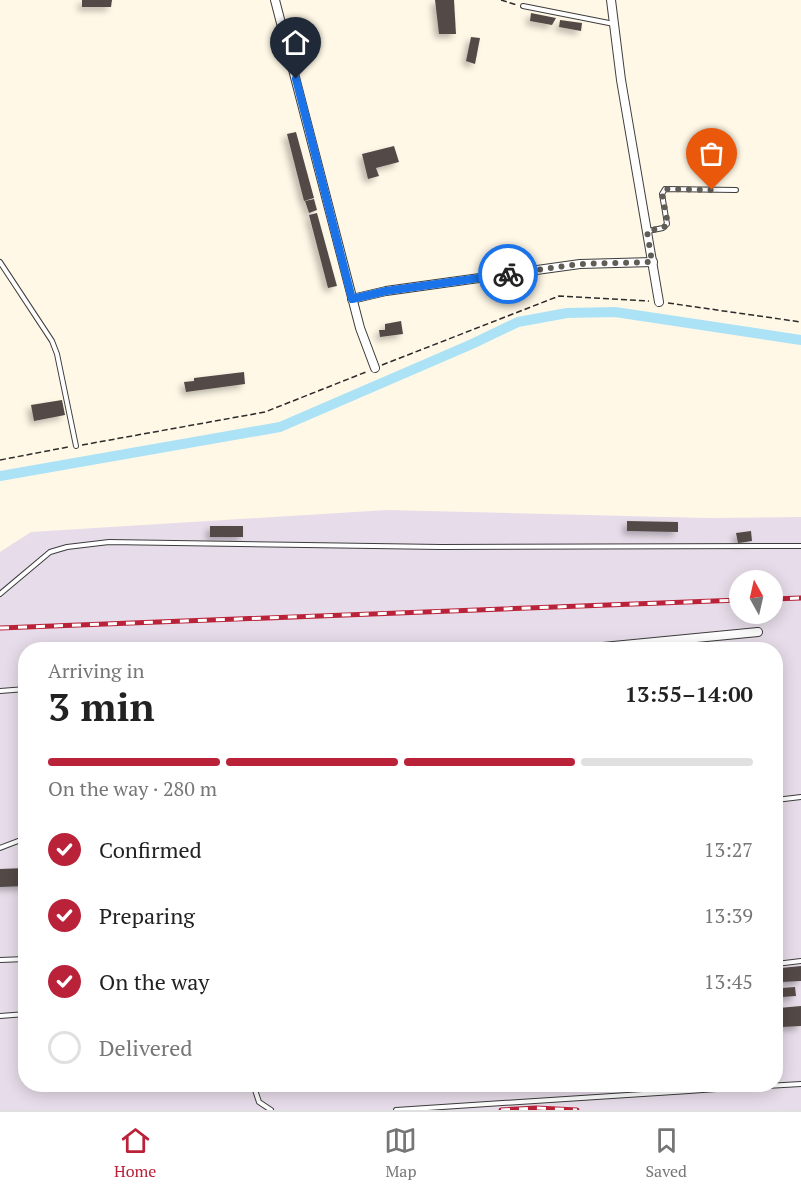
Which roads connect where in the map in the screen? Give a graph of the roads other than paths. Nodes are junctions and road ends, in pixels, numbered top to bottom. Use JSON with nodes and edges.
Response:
{"nodes":[{"id":1,"x":275,"y":0,"type":"edge"},
{"id":2,"x":611,"y":0,"type":"edge"},
{"id":3,"x":523,"y":6,"type":"road end"},
{"id":4,"x":614,"y":24,"type":"junction"},
{"id":5,"x":736,"y":190,"type":"dead end"},
{"id":6,"x":647,"y":231,"type":"junction"},
{"id":7,"x":0,"y":262,"type":"edge"},
{"id":8,"x":652,"y":262,"type":"junction"},
{"id":9,"x":352,"y":299,"type":"junction"},
{"id":10,"x":660,"y":302,"type":"road end"},
{"id":11,"x":375,"y":368,"type":"road end"},
{"id":12,"x":76,"y":446,"type":"road end"},
{"id":13,"x":801,"y":546,"type":"edge"},
{"id":14,"x":0,"y":594,"type":"edge"},
{"id":15,"x":758,"y":633,"type":"dead end"},
{"id":16,"x":660,"y":642,"type":"edge"},
{"id":17,"x":18,"y":690,"type":"edge"},
{"id":18,"x":0,"y":691,"type":"edge"},
{"id":19,"x":801,"y":797,"type":"edge"},
{"id":20,"x":783,"y":799,"type":"edge"},
{"id":21,"x":18,"y":841,"type":"edge"},
{"id":22,"x":0,"y":848,"type":"edge"},
{"id":23,"x":18,"y":959,"type":"edge"},
{"id":24,"x":0,"y":960,"type":"edge"},
{"id":25,"x":801,"y":961,"type":"edge"},
{"id":26,"x":783,"y":963,"type":"edge"},
{"id":27,"x":18,"y":1015,"type":"edge"},
{"id":28,"x":0,"y":1016,"type":"edge"},
{"id":29,"x":801,"y":1084,"type":"edge"},
{"id":30,"x":783,"y":1085,"type":"edge"},
{"id":31,"x":256,"y":1092,"type":"edge"},
{"id":32,"x":669,"y":1092,"type":"edge"},
{"id":33,"x":271,"y":1110,"type":"edge"},
{"id":34,"x":396,"y":1110,"type":"edge"}],
"edges":[{"from":1,"to":9,"type":"street"},
{"from":2,"to":4,"type":"street"},
{"from":3,"to":4,"type":"lane"},
{"from":4,"to":6,"type":"street"},
{"from":5,"to":6,"type":"lane"},
{"from":6,"to":8,"type":"street"},
{"from":7,"to":12,"type":"lane"},
{"from":8,"to":9,"type":"street"},
{"from":8,"to":10,"type":"street"},
{"from":9,"to":11,"type":"street"},
{"from":13,"to":14,"type":"lane"},
{"from":15,"to":16,"type":"street"},
{"from":17,"to":18,"type":"lane"},
{"from":19,"to":20,"type":"lane"},
{"from":21,"to":22,"type":"lane"},
{"from":23,"to":24,"type":"lane"},
{"from":25,"to":26,"type":"lane"},
{"from":27,"to":28,"type":"lane"},
{"from":29,"to":30,"type":"lane"},
{"from":31,"to":33,"type":"lane"},
{"from":32,"to":34,"type":"lane"}]}
